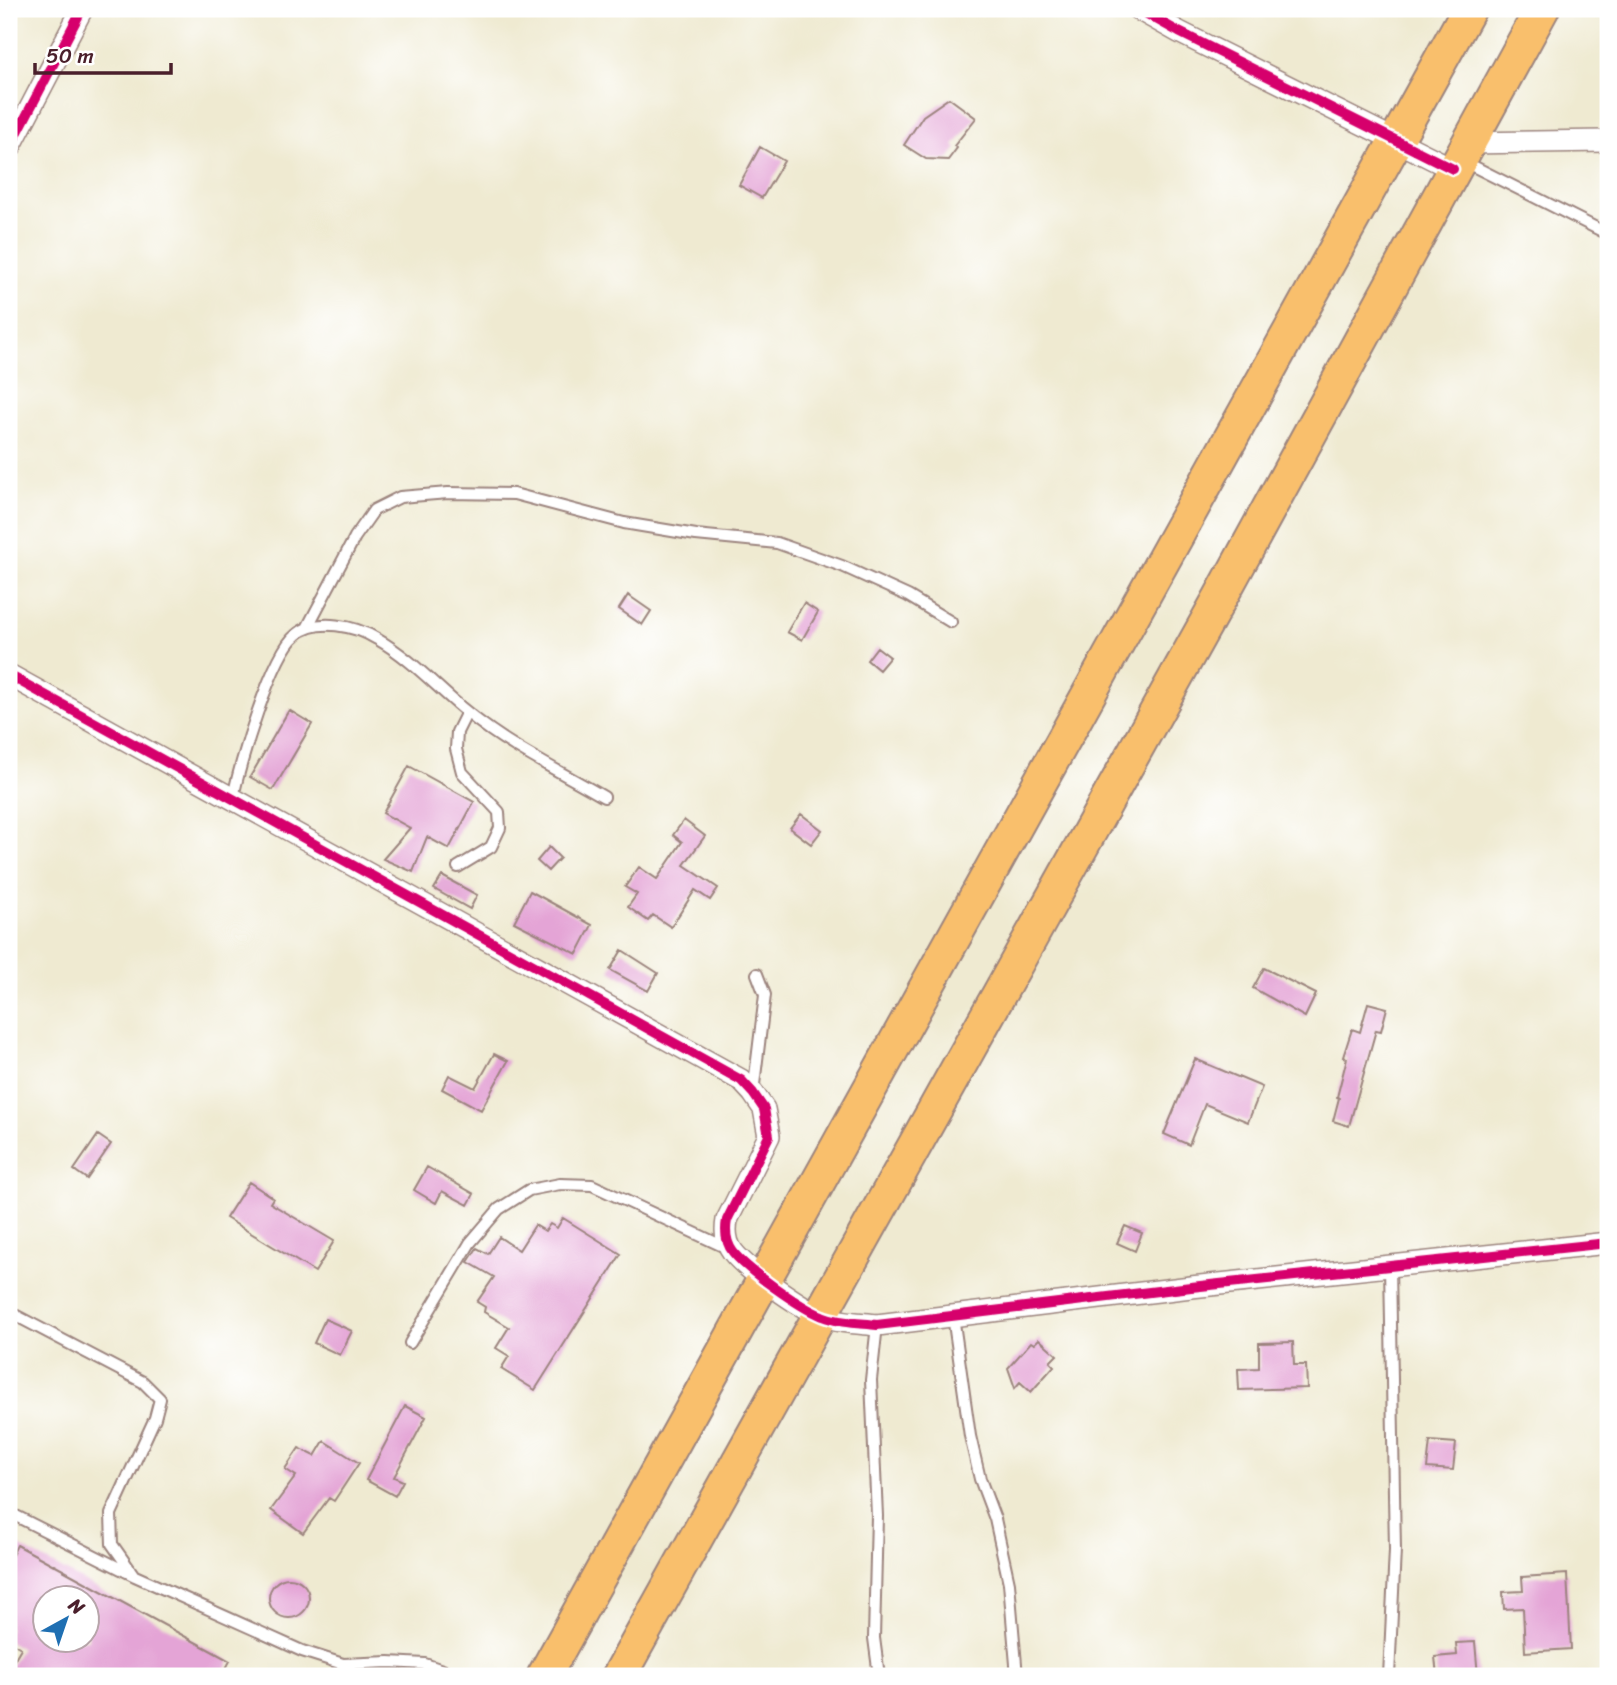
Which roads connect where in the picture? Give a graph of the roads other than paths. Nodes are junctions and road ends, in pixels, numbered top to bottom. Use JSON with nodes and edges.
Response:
{"nodes":[{"id":1,"x":82,"y":9,"type":"edge"},
{"id":2,"x":1138,"y":9,"type":"edge"},
{"id":3,"x":1469,"y":9,"type":"edge"},
{"id":4,"x":1542,"y":9,"type":"edge"},
{"id":5,"x":1397,"y":140,"type":"junction"},
{"id":6,"x":1608,"y":141,"type":"edge"},
{"id":7,"x":9,"y":149,"type":"edge"},
{"id":8,"x":1460,"y":157,"type":"junction"},
{"id":9,"x":1608,"y":234,"type":"edge"},
{"id":10,"x":951,"y":622,"type":"dead end"},
{"id":11,"x":307,"y":628,"type":"junction"},
{"id":12,"x":9,"y":675,"type":"edge"},
{"id":13,"x":467,"y":712,"type":"junction"},
{"id":14,"x":604,"y":797,"type":"dead end"},
{"id":15,"x":233,"y":798,"type":"junction"},
{"id":16,"x":458,"y":867,"type":"dead end"},
{"id":17,"x":757,"y":974,"type":"dead end"},
{"id":18,"x":753,"y":1093,"type":"junction"},
{"id":19,"x":1608,"y":1242,"type":"edge"},
{"id":20,"x":732,"y":1251,"type":"junction"},
{"id":21,"x":1390,"y":1266,"type":"junction"},
{"id":22,"x":763,"y":1279,"type":"junction"},
{"id":23,"x":9,"y":1312,"type":"edge"},
{"id":24,"x":821,"y":1316,"type":"junction"},
{"id":25,"x":953,"y":1316,"type":"junction"},
{"id":26,"x":877,"y":1325,"type":"junction"},
{"id":27,"x":410,"y":1343,"type":"dead end"},
{"id":28,"x":12,"y":1514,"type":"dead end"},
{"id":29,"x":135,"y":1576,"type":"junction"},
{"id":30,"x":1017,"y":1675,"type":"edge"},
{"id":31,"x":460,"y":1676,"type":"edge"},
{"id":32,"x":544,"y":1676,"type":"edge"},
{"id":33,"x":619,"y":1676,"type":"edge"},
{"id":34,"x":879,"y":1676,"type":"edge"},
{"id":35,"x":1389,"y":1676,"type":"edge"}],
"edges":[{"from":1,"to":7,"type":"street"},
{"from":2,"to":5,"type":"street"},
{"from":3,"to":5,"type":"main road"},
{"from":4,"to":8,"type":"main road"},
{"from":5,"to":8,"type":"street"},
{"from":5,"to":22,"type":"main road"},
{"from":6,"to":8,"type":"street"},
{"from":8,"to":9,"type":"lane"},
{"from":8,"to":24,"type":"main road"},
{"from":10,"to":11,"type":"lane"},
{"from":11,"to":13,"type":"lane"},
{"from":11,"to":15,"type":"lane"},
{"from":12,"to":15,"type":"street"},
{"from":13,"to":14,"type":"lane"},
{"from":13,"to":16,"type":"lane"},
{"from":15,"to":18,"type":"street"},
{"from":17,"to":18,"type":"lane"},
{"from":18,"to":20,"type":"street"},
{"from":19,"to":21,"type":"street"},
{"from":20,"to":22,"type":"street"},
{"from":20,"to":27,"type":"lane"},
{"from":21,"to":25,"type":"street"},
{"from":21,"to":35,"type":"lane"},
{"from":22,"to":24,"type":"street"},
{"from":22,"to":32,"type":"main road"},
{"from":23,"to":29,"type":"lane"},
{"from":24,"to":26,"type":"street"},
{"from":24,"to":33,"type":"main road"},
{"from":25,"to":26,"type":"street"},
{"from":25,"to":30,"type":"lane"},
{"from":26,"to":34,"type":"lane"},
{"from":28,"to":29,"type":"lane"},
{"from":29,"to":31,"type":"lane"}]}
